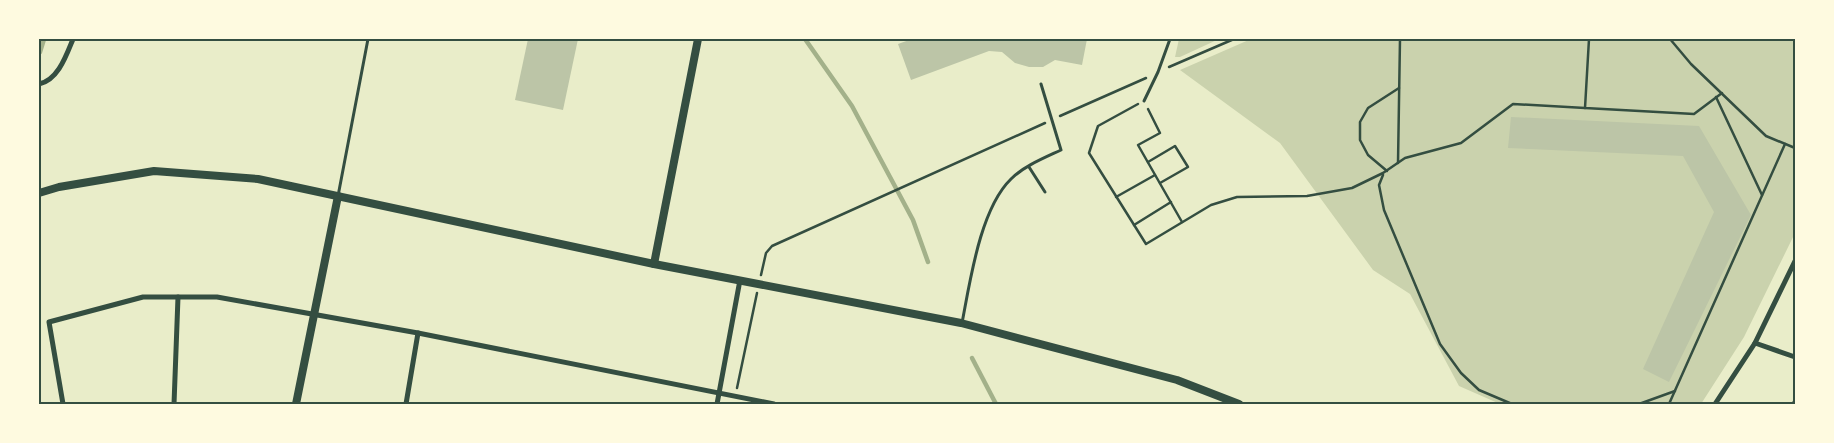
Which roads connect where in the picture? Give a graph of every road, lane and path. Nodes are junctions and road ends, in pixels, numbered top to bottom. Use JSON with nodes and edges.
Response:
{"nodes":[{"id":1,"x":73,"y":39,"type":"edge"},
{"id":2,"x":368,"y":39,"type":"edge"},
{"id":3,"x":698,"y":39,"type":"edge"},
{"id":4,"x":1170,"y":39,"type":"edge"},
{"id":5,"x":1234,"y":39,"type":"edge"},
{"id":6,"x":1400,"y":39,"type":"edge"},
{"id":7,"x":1589,"y":39,"type":"edge"},
{"id":8,"x":1670,"y":39,"type":"edge"},
{"id":9,"x":1158,"y":72,"type":"junction"},
{"id":10,"x":39,"y":84,"type":"edge"},
{"id":11,"x":1041,"y":84,"type":"dead end"},
{"id":12,"x":1399,"y":88,"type":"junction"},
{"id":13,"x":1722,"y":93,"type":"junction"},
{"id":14,"x":1716,"y":97,"type":"junction"},
{"id":15,"x":1144,"y":101,"type":"junction"},
{"id":16,"x":1585,"y":108,"type":"junction"},
{"id":17,"x":1052,"y":120,"type":"junction"},
{"id":18,"x":1785,"y":144,"type":"junction"},
{"id":19,"x":1795,"y":148,"type":"edge"},
{"id":20,"x":1148,"y":162,"type":"junction"},
{"id":21,"x":1398,"y":163,"type":"junction"},
{"id":22,"x":1030,"y":167,"type":"junction"},
{"id":23,"x":1385,"y":172,"type":"junction"},
{"id":24,"x":1155,"y":175,"type":"junction"},
{"id":25,"x":1160,"y":183,"type":"junction"},
{"id":26,"x":1045,"y":192,"type":"dead end"},
{"id":27,"x":39,"y":193,"type":"edge"},
{"id":28,"x":338,"y":196,"type":"junction"},
{"id":29,"x":883,"y":196,"type":"dead end"},
{"id":30,"x":1762,"y":196,"type":"junction"},
{"id":31,"x":1116,"y":197,"type":"junction"},
{"id":32,"x":1171,"y":202,"type":"junction"},
{"id":33,"x":1182,"y":222,"type":"junction"},
{"id":34,"x":1134,"y":225,"type":"junction"},
{"id":35,"x":1795,"y":261,"type":"edge"},
{"id":36,"x":654,"y":264,"type":"junction"},
{"id":37,"x":740,"y":280,"type":"junction"},
{"id":38,"x":178,"y":297,"type":"junction"},
{"id":39,"x":314,"y":314,"type":"junction"},
{"id":40,"x":961,"y":323,"type":"junction"},
{"id":41,"x":418,"y":334,"type":"junction"},
{"id":42,"x":1755,"y":343,"type":"junction"},
{"id":43,"x":1795,"y":357,"type":"edge"},
{"id":44,"x":1675,"y":390,"type":"junction"},
{"id":45,"x":720,"y":393,"type":"junction"},
{"id":46,"x":63,"y":404,"type":"edge"},
{"id":47,"x":174,"y":404,"type":"edge"},
{"id":48,"x":296,"y":404,"type":"edge"},
{"id":49,"x":406,"y":404,"type":"edge"},
{"id":50,"x":717,"y":404,"type":"edge"},
{"id":51,"x":774,"y":404,"type":"edge"},
{"id":52,"x":1239,"y":404,"type":"edge"},
{"id":53,"x":1512,"y":404,"type":"edge"},
{"id":54,"x":1639,"y":404,"type":"edge"},
{"id":55,"x":1669,"y":404,"type":"edge"},
{"id":56,"x":1716,"y":404,"type":"edge"}],
"edges":[{"from":1,"to":10,"type":"street"},
{"from":2,"to":28,"type":"lane"},
{"from":3,"to":36,"type":"street"},
{"from":4,"to":9,"type":"lane"},
{"from":5,"to":9,"type":"path"},
{"from":6,"to":12,"type":"path"},
{"from":7,"to":16,"type":"path"},
{"from":8,"to":13,"type":"path"},
{"from":9,"to":15,"type":"lane"},
{"from":9,"to":17,"type":"path"},
{"from":11,"to":17,"type":"lane"},
{"from":12,"to":21,"type":"path"},
{"from":12,"to":23,"type":"path"},
{"from":13,"to":14,"type":"path"},
{"from":13,"to":18,"type":"path"},
{"from":14,"to":16,"type":"path"},
{"from":14,"to":30,"type":"path"},
{"from":15,"to":20,"type":"path"},
{"from":15,"to":31,"type":"path"},
{"from":16,"to":21,"type":"path"},
{"from":17,"to":22,"type":"lane"},
{"from":17,"to":29,"type":"path"},
{"from":18,"to":19,"type":"path"},
{"from":18,"to":30,"type":"path"},
{"from":20,"to":24,"type":"path"},
{"from":20,"to":25,"type":"path"},
{"from":21,"to":23,"type":"path"},
{"from":22,"to":26,"type":"lane"},
{"from":22,"to":40,"type":"lane"},
{"from":23,"to":33,"type":"path"},
{"from":23,"to":53,"type":"path"},
{"from":24,"to":25,"type":"path"},
{"from":24,"to":31,"type":"path"},
{"from":25,"to":32,"type":"path"},
{"from":27,"to":28,"type":"street"},
{"from":28,"to":36,"type":"street"},
{"from":28,"to":39,"type":"street"},
{"from":30,"to":44,"type":"path"},
{"from":31,"to":34,"type":"path"},
{"from":32,"to":33,"type":"path"},
{"from":32,"to":34,"type":"path"},
{"from":33,"to":34,"type":"path"},
{"from":35,"to":42,"type":"street"},
{"from":36,"to":37,"type":"street"},
{"from":37,"to":40,"type":"street"},
{"from":37,"to":45,"type":"street"},
{"from":38,"to":39,"type":"street"},
{"from":38,"to":46,"type":"street"},
{"from":38,"to":47,"type":"street"},
{"from":39,"to":41,"type":"street"},
{"from":39,"to":48,"type":"street"},
{"from":40,"to":52,"type":"street"},
{"from":41,"to":45,"type":"street"},
{"from":41,"to":49,"type":"street"},
{"from":42,"to":43,"type":"street"},
{"from":42,"to":56,"type":"street"},
{"from":44,"to":54,"type":"path"},
{"from":44,"to":55,"type":"path"},
{"from":45,"to":50,"type":"street"},
{"from":45,"to":51,"type":"street"}]}
